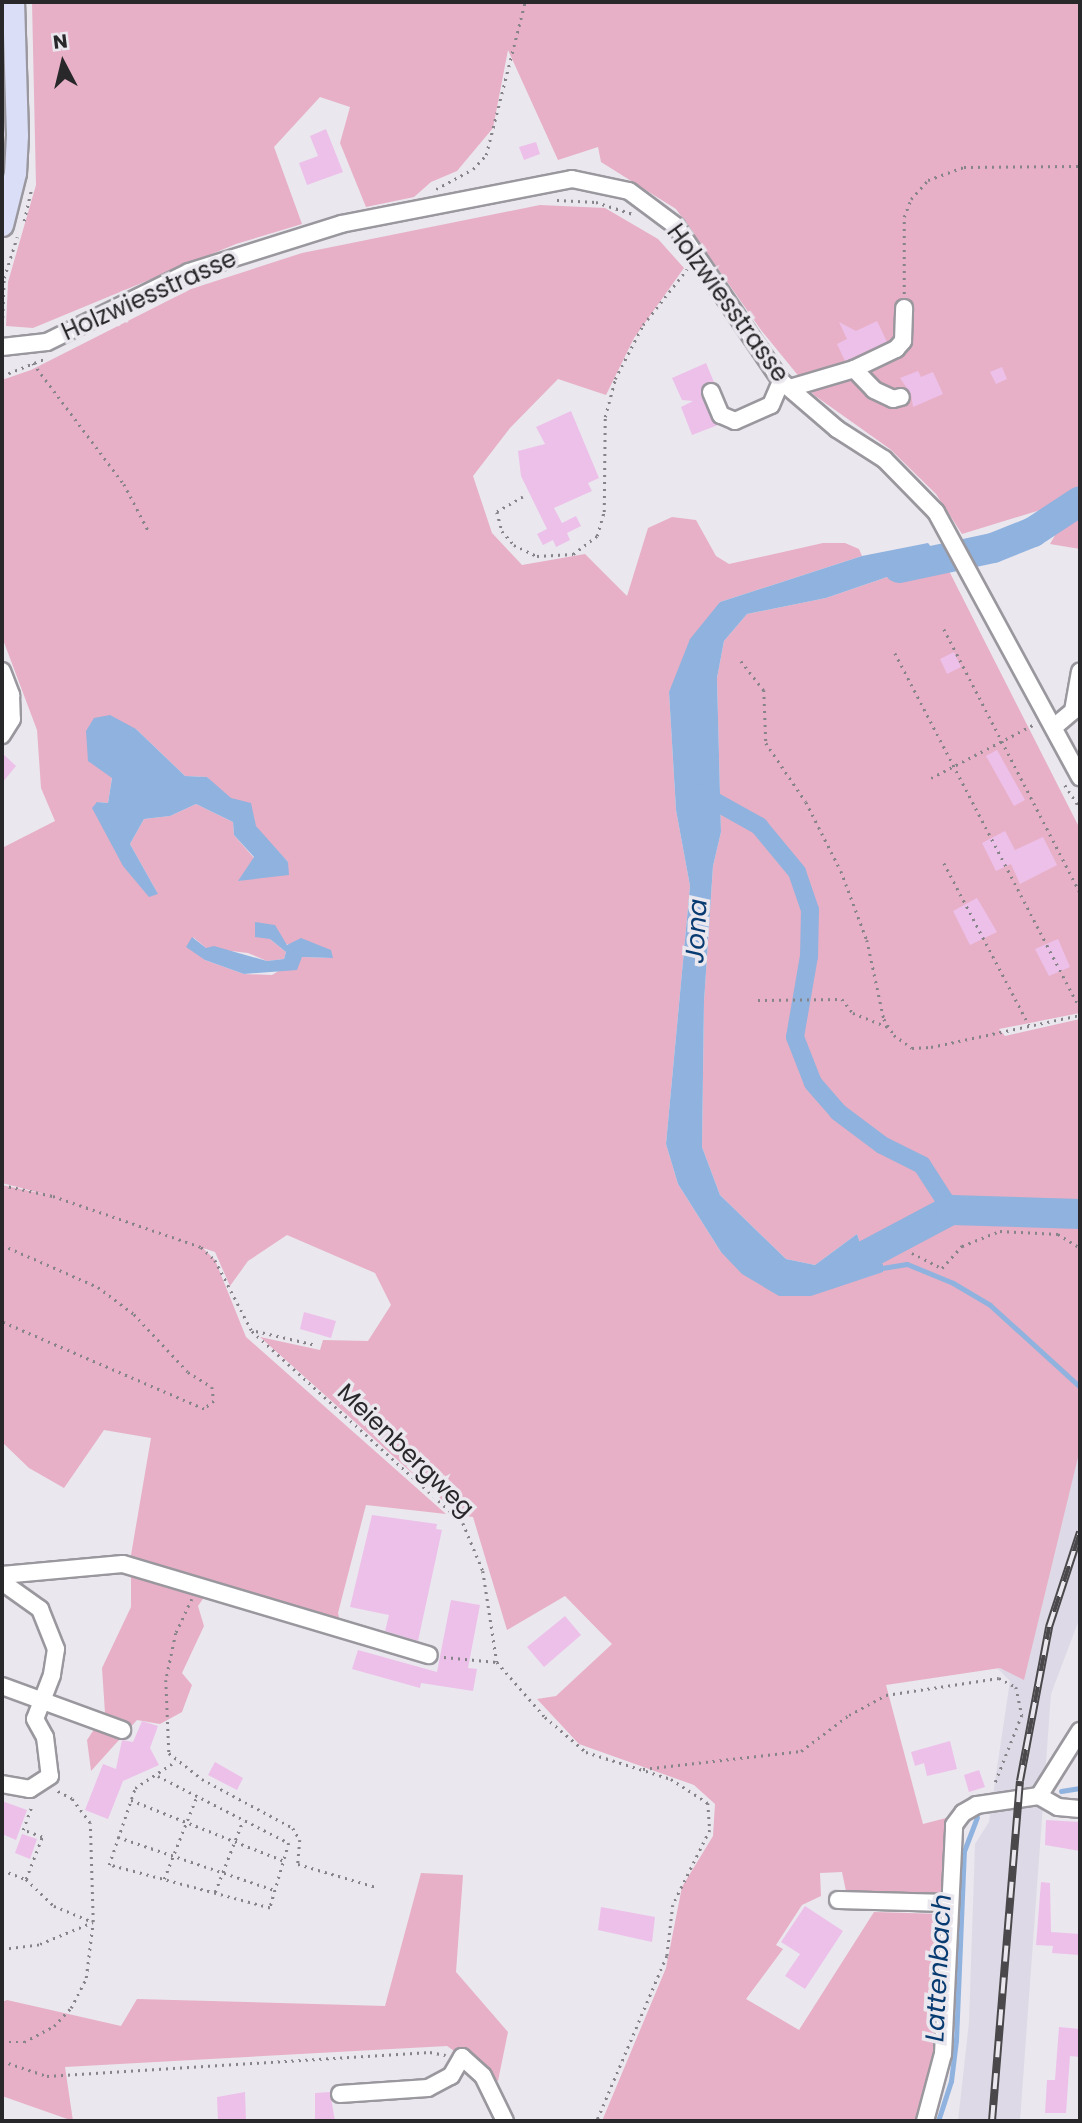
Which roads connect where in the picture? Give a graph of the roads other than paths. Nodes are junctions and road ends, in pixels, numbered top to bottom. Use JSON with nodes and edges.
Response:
{"nodes":[{"id":1,"x":13,"y":2,"type":"edge"},
{"id":2,"x":2,"y":225,"type":"edge"},
{"id":3,"x":904,"y":308,"type":"road end"},
{"id":4,"x":2,"y":346,"type":"edge"},
{"id":5,"x":854,"y":369,"type":"junction"},
{"id":6,"x":785,"y":384,"type":"junction"},
{"id":7,"x":711,"y":392,"type":"dead end"},
{"id":8,"x":901,"y":397,"type":"dead end"},
{"id":9,"x":2,"y":671,"type":"edge"},
{"id":10,"x":1080,"y":672,"type":"edge"},
{"id":11,"x":1054,"y":727,"type":"junction"},
{"id":12,"x":2,"y":735,"type":"edge"},
{"id":13,"x":1080,"y":776,"type":"edge"},
{"id":14,"x":2,"y":1575,"type":"edge"},
{"id":15,"x":2,"y":1581,"type":"edge"},
{"id":16,"x":429,"y":1656,"type":"road end"},
{"id":17,"x":2,"y":1686,"type":"edge"},
{"id":18,"x":42,"y":1701,"type":"junction"},
{"id":19,"x":122,"y":1730,"type":"dead end"},
{"id":20,"x":1080,"y":1731,"type":"edge"},
{"id":21,"x":2,"y":1784,"type":"edge"},
{"id":22,"x":1039,"y":1796,"type":"junction"},
{"id":23,"x":1080,"y":1809,"type":"edge"},
{"id":24,"x":838,"y":1900,"type":"dead end"},
{"id":25,"x":948,"y":1903,"type":"junction"},
{"id":26,"x":340,"y":2094,"type":"dead end"},
{"id":27,"x":505,"y":2121,"type":"edge"},
{"id":28,"x":925,"y":2121,"type":"edge"}],
"edges":[{"from":1,"to":2,"type":"main road"},
{"from":3,"to":5,"type":"street"},
{"from":4,"to":6,"type":"street","name":"Holzwiesstrasse"},
{"from":5,"to":6,"type":"street"},
{"from":5,"to":8,"type":"street"},
{"from":6,"to":7,"type":"street"},
{"from":6,"to":11,"type":"street","name":"Holzwiesstrasse"},
{"from":9,"to":12,"type":"street"},
{"from":10,"to":11,"type":"street"},
{"from":11,"to":13,"type":"street","name":"Holzwiesstrasse"},
{"from":14,"to":16,"type":"street"},
{"from":15,"to":18,"type":"street"},
{"from":17,"to":18,"type":"street"},
{"from":18,"to":19,"type":"street"},
{"from":18,"to":21,"type":"street"},
{"from":20,"to":22,"type":"street"},
{"from":22,"to":23,"type":"street"},
{"from":22,"to":25,"type":"street"},
{"from":24,"to":25,"type":"street"},
{"from":25,"to":28,"type":"street"},
{"from":26,"to":27,"type":"street"}]}
